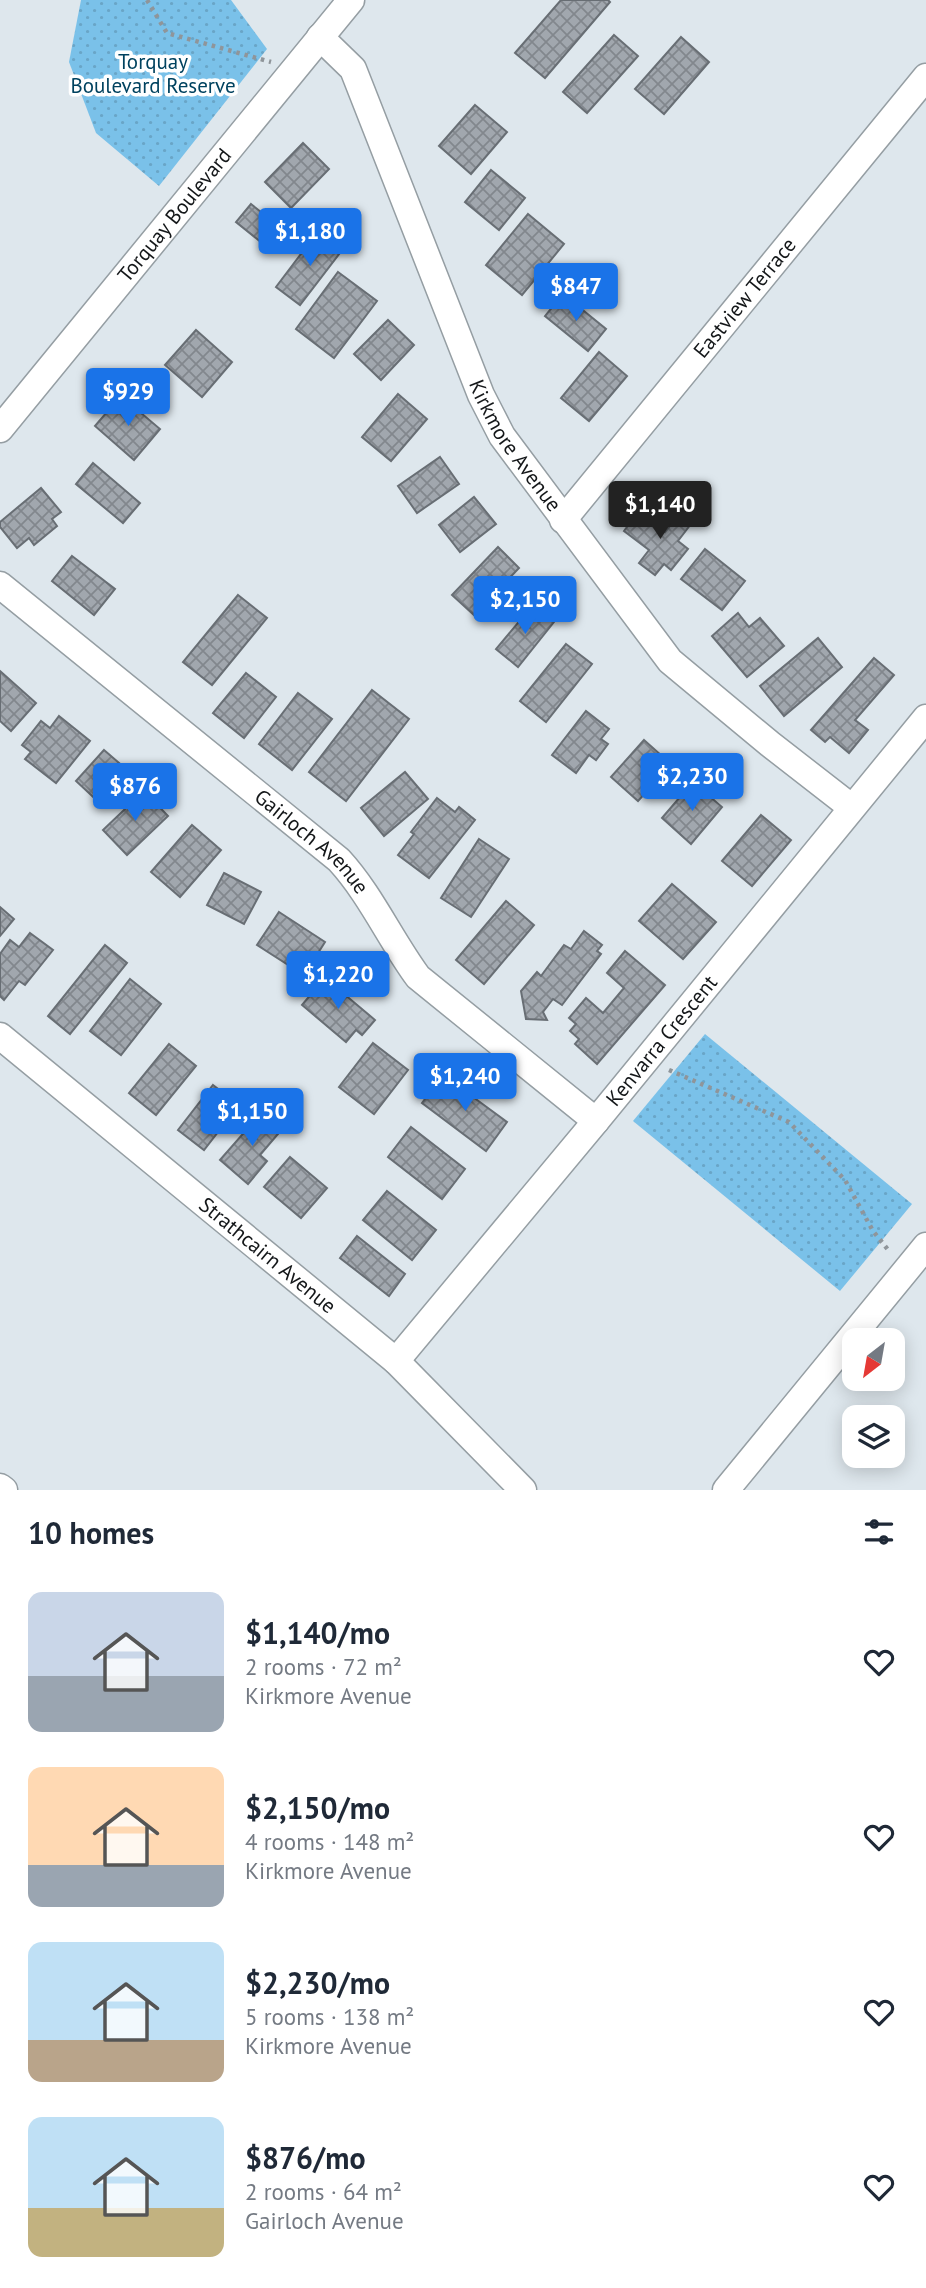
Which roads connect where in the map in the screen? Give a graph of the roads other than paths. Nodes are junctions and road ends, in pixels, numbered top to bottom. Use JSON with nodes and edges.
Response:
{"nodes":[{"id":1,"x":351,"y":0,"type":"edge"},
{"id":2,"x":320,"y":37,"type":"junction"},
{"id":3,"x":926,"y":77,"type":"edge"},
{"id":4,"x":0,"y":429,"type":"edge"},
{"id":5,"x":563,"y":520,"type":"junction"},
{"id":6,"x":0,"y":585,"type":"edge"},
{"id":7,"x":926,"y":718,"type":"edge"},
{"id":8,"x":852,"y":807,"type":"junction"},
{"id":9,"x":0,"y":1036,"type":"edge"},
{"id":10,"x":596,"y":1121,"type":"junction"},
{"id":11,"x":926,"y":1246,"type":"edge"},
{"id":12,"x":396,"y":1361,"type":"junction"},
{"id":13,"x":523,"y":1490,"type":"edge"},
{"id":14,"x":726,"y":1490,"type":"edge"}],
"edges":[{"from":1,"to":2,"type":"street","name":"Torquay Boulevard"},
{"from":2,"to":4,"type":"street","name":"Torquay Boulevard"},
{"from":2,"to":5,"type":"street","name":"Kirkmore Avenue"},
{"from":3,"to":5,"type":"street","name":"Eastview Terrace"},
{"from":5,"to":8,"type":"street","name":"Kirkmore Avenue"},
{"from":6,"to":10,"type":"street","name":"Gairloch Avenue"},
{"from":7,"to":8,"type":"street","name":"Kenvarra Crescent"},
{"from":8,"to":10,"type":"street","name":"Kenvarra Crescent"},
{"from":9,"to":12,"type":"street","name":"Strathcairn Avenue"},
{"from":10,"to":12,"type":"street","name":"Kenvarra Crescent"},
{"from":11,"to":14,"type":"street"},
{"from":12,"to":13,"type":"street","name":"Strathcairn Avenue"}]}
